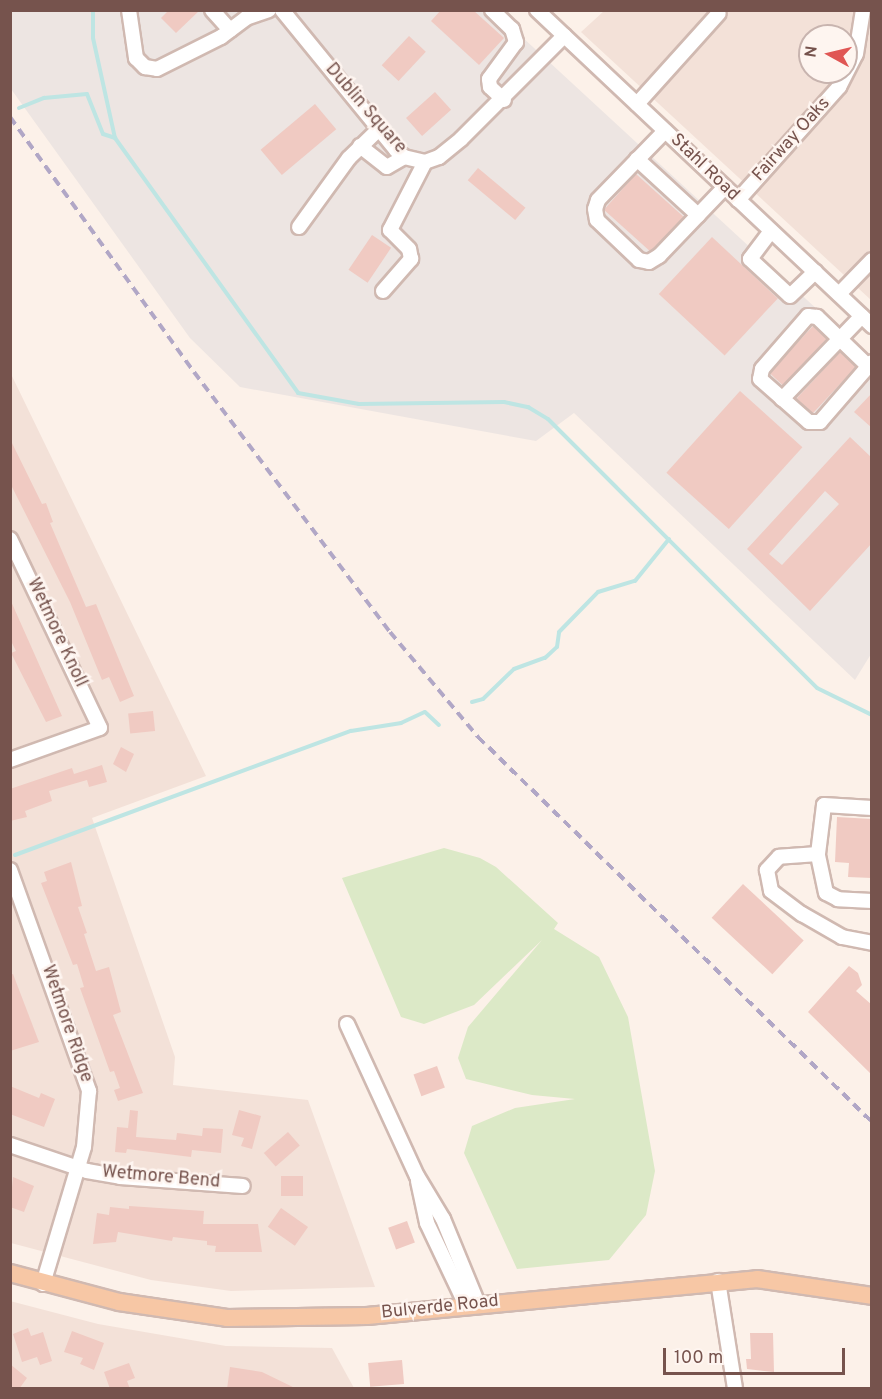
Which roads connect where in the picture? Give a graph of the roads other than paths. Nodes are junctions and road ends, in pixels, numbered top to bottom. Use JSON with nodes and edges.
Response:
{"nodes":[{"id":1,"x":129,"y":10,"type":"edge"},
{"id":2,"x":212,"y":10,"type":"edge"},
{"id":3,"x":269,"y":10,"type":"edge"},
{"id":4,"x":282,"y":10,"type":"edge"},
{"id":5,"x":492,"y":10,"type":"edge"},
{"id":6,"x":537,"y":10,"type":"edge"},
{"id":7,"x":863,"y":10,"type":"edge"},
{"id":8,"x":718,"y":13,"type":"dead end"},
{"id":9,"x":230,"y":30,"type":"junction"},
{"id":10,"x":564,"y":36,"type":"junction"},
{"id":11,"x":504,"y":100,"type":"junction"},
{"id":12,"x":637,"y":104,"type":"junction"},
{"id":13,"x":379,"y":129,"type":"junction"},
{"id":14,"x":665,"y":130,"type":"junction"},
{"id":15,"x":360,"y":146,"type":"junction"},
{"id":16,"x":405,"y":157,"type":"junction"},
{"id":17,"x":637,"y":159,"type":"junction"},
{"id":18,"x":425,"y":162,"type":"junction"},
{"id":19,"x":725,"y":188,"type":"junction"},
{"id":20,"x":738,"y":200,"type":"junction"},
{"id":21,"x":698,"y":215,"type":"junction"},
{"id":22,"x":299,"y":227,"type":"dead end"},
{"id":23,"x":771,"y":231,"type":"junction"},
{"id":24,"x":872,"y":260,"type":"edge"},
{"id":25,"x":815,"y":272,"type":"junction"},
{"id":26,"x":384,"y":291,"type":"dead end"},
{"id":27,"x":839,"y":294,"type":"junction"},
{"id":28,"x":867,"y":321,"type":"edge"},
{"id":29,"x":838,"y":338,"type":"junction"},
{"id":30,"x":870,"y":364,"type":"edge"},
{"id":31,"x":782,"y":399,"type":"junction"},
{"id":32,"x":10,"y":539,"type":"edge"},
{"id":33,"x":10,"y":760,"type":"edge"},
{"id":34,"x":872,"y":808,"type":"edge"},
{"id":35,"x":818,"y":855,"type":"junction"},
{"id":36,"x":10,"y":870,"type":"edge"},
{"id":37,"x":872,"y":901,"type":"edge"},
{"id":38,"x":872,"y":943,"type":"edge"},
{"id":39,"x":347,"y":1024,"type":"dead end"},
{"id":40,"x":10,"y":1145,"type":"edge"},
{"id":41,"x":78,"y":1168,"type":"junction"},
{"id":42,"x":243,"y":1186,"type":"dead end"},
{"id":43,"x":10,"y":1273,"type":"edge"},
{"id":44,"x":718,"y":1281,"type":"junction"},
{"id":45,"x":43,"y":1284,"type":"junction"},
{"id":46,"x":872,"y":1296,"type":"edge"},
{"id":47,"x":472,"y":1305,"type":"junction"},
{"id":48,"x":735,"y":1389,"type":"edge"}],
"edges":[{"from":1,"to":9,"type":"street"},
{"from":2,"to":9,"type":"street"},
{"from":3,"to":9,"type":"street"},
{"from":4,"to":13,"type":"street","name":"Dublin Square"},
{"from":5,"to":11,"type":"street"},
{"from":6,"to":10,"type":"street","name":"Stahl Road"},
{"from":7,"to":20,"type":"street","name":"Fairway Oaks"},
{"from":8,"to":12,"type":"street"},
{"from":10,"to":11,"type":"street","name":"Dublin Square"},
{"from":10,"to":12,"type":"street","name":"Stahl Road"},
{"from":11,"to":18,"type":"street","name":"Dublin Square"},
{"from":12,"to":14,"type":"street","name":"Stahl Road"},
{"from":13,"to":15,"type":"street"},
{"from":13,"to":16,"type":"street","name":"Dublin Square"},
{"from":14,"to":17,"type":"street"},
{"from":14,"to":19,"type":"street","name":"Stahl Road"},
{"from":15,"to":16,"type":"street"},
{"from":15,"to":22,"type":"street"},
{"from":16,"to":18,"type":"street","name":"Dublin Square"},
{"from":17,"to":21,"type":"street"},
{"from":17,"to":21,"type":"street"},
{"from":18,"to":26,"type":"street"},
{"from":19,"to":20,"type":"street","name":"Stahl Road"},
{"from":19,"to":21,"type":"street"},
{"from":20,"to":23,"type":"street","name":"Stahl Road"},
{"from":23,"to":25,"type":"street","name":"Stahl Road"},
{"from":23,"to":25,"type":"street"},
{"from":24,"to":27,"type":"street"},
{"from":25,"to":27,"type":"street","name":"Stahl Road"},
{"from":27,"to":28,"type":"street","name":"Stahl Road"},
{"from":28,"to":29,"type":"street"},
{"from":29,"to":30,"type":"street"},
{"from":29,"to":31,"type":"street"},
{"from":29,"to":31,"type":"street"},
{"from":30,"to":31,"type":"street"},
{"from":32,"to":33,"type":"street","name":"Wetmore Knoll"},
{"from":34,"to":35,"type":"street"},
{"from":35,"to":37,"type":"street"},
{"from":35,"to":38,"type":"street"},
{"from":36,"to":41,"type":"street","name":"Wetmore Ridge"},
{"from":39,"to":47,"type":"street"},
{"from":40,"to":41,"type":"street","name":"Wetmore Bend"},
{"from":41,"to":42,"type":"street","name":"Wetmore Bend"},
{"from":41,"to":45,"type":"street","name":"Wetmore Ridge"},
{"from":43,"to":45,"type":"main road","name":"Bulverde Road"},
{"from":44,"to":46,"type":"main road","name":"Bulverde Road"},
{"from":44,"to":47,"type":"main road","name":"Bulverde Road"},
{"from":44,"to":48,"type":"street"},
{"from":45,"to":47,"type":"main road","name":"Bulverde Road"}]}
